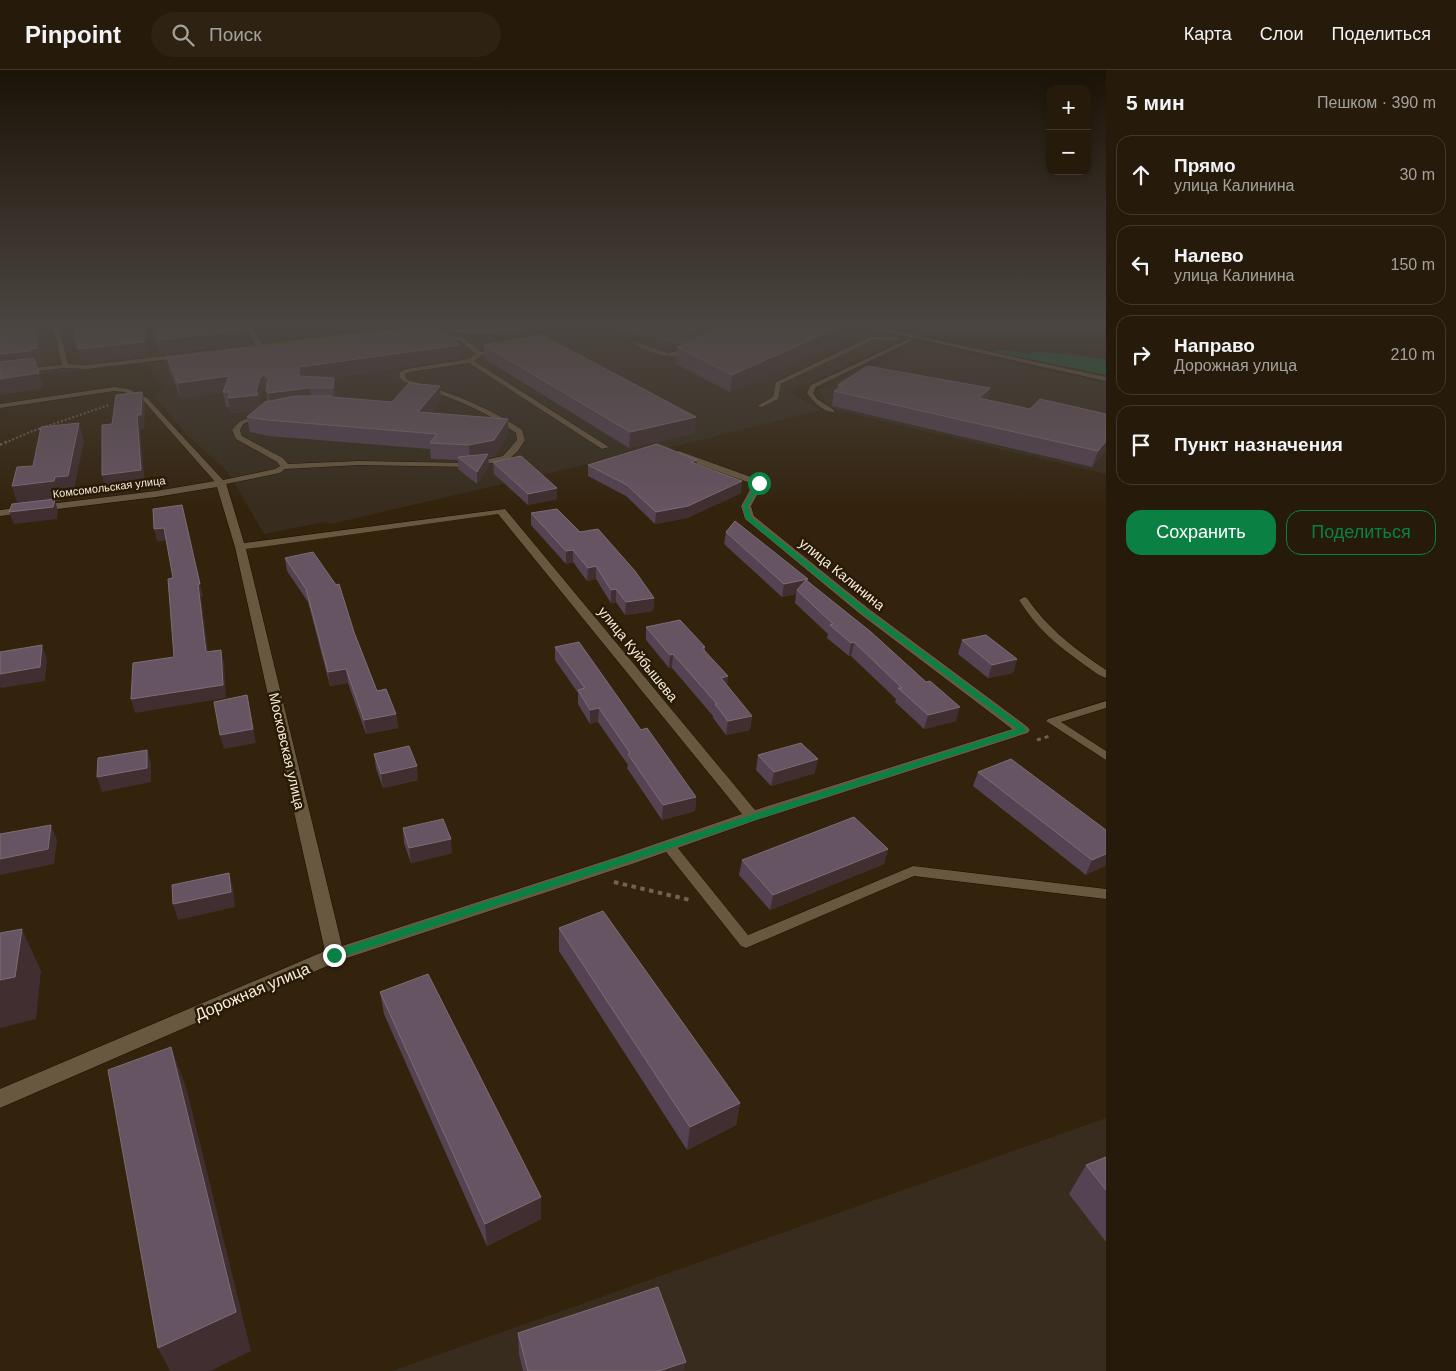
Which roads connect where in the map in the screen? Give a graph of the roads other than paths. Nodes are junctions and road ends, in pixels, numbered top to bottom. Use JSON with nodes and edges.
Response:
{"nodes":[{"id":1,"x":423,"y":387,"type":"edge"},
{"id":2,"x":510,"y":387,"type":"edge"},
{"id":3,"x":778,"y":387,"type":"edge"},
{"id":4,"x":813,"y":387,"type":"edge"},
{"id":5,"x":145,"y":399,"type":"junction"},
{"id":6,"x":137,"y":400,"type":"edge"},
{"id":7,"x":0,"y":406,"type":"edge"},
{"id":8,"x":760,"y":406,"type":"dead end"},
{"id":9,"x":263,"y":407,"type":"edge"},
{"id":10,"x":832,"y":411,"type":"dead end"},
{"id":11,"x":605,"y":447,"type":"dead end"},
{"id":12,"x":671,"y":452,"type":"edge"},
{"id":13,"x":283,"y":467,"type":"junction"},
{"id":14,"x":221,"y":483,"type":"junction"},
{"id":15,"x":0,"y":513,"type":"edge"},
{"id":16,"x":240,"y":548,"type":"junction"},
{"id":17,"x":1024,"y":600,"type":"dead end"},
{"id":18,"x":1106,"y":675,"type":"edge"},
{"id":19,"x":1106,"y":704,"type":"edge"},
{"id":20,"x":1023,"y":730,"type":"joint"},
{"id":21,"x":1106,"y":756,"type":"edge"},
{"id":22,"x":752,"y":816,"type":"junction"},
{"id":23,"x":668,"y":845,"type":"junction"},
{"id":24,"x":1106,"y":894,"type":"edge"},
{"id":25,"x":334,"y":955,"type":"junction"},
{"id":26,"x":0,"y":1099,"type":"edge"}],
"edges":[{"from":1,"to":13,"type":"lane"},
{"from":2,"to":11,"type":"lane"},
{"from":3,"to":8,"type":"lane"},
{"from":4,"to":10,"type":"lane"},
{"from":5,"to":6,"type":"lane"},
{"from":5,"to":7,"type":"lane"},
{"from":5,"to":14,"type":"lane"},
{"from":9,"to":13,"type":"lane"},
{"from":12,"to":20,"type":"street","name":"улица Калинина"},
{"from":13,"to":14,"type":"lane"},
{"from":14,"to":15,"type":"street","name":"Комсомольская улица"},
{"from":14,"to":16,"type":"street","name":"Московская улица"},
{"from":16,"to":22,"type":"street","name":"улица Куйбышева"},
{"from":16,"to":25,"type":"street","name":"Московская улица"},
{"from":17,"to":18,"type":"lane"},
{"from":19,"to":21,"type":"lane"},
{"from":20,"to":22,"type":"street","name":"Дорожная улица"},
{"from":22,"to":23,"type":"street","name":"Дорожная улица"},
{"from":23,"to":24,"type":"lane"},
{"from":23,"to":25,"type":"street","name":"Дорожная улица"},
{"from":25,"to":26,"type":"street","name":"Дорожная улица"}]}
